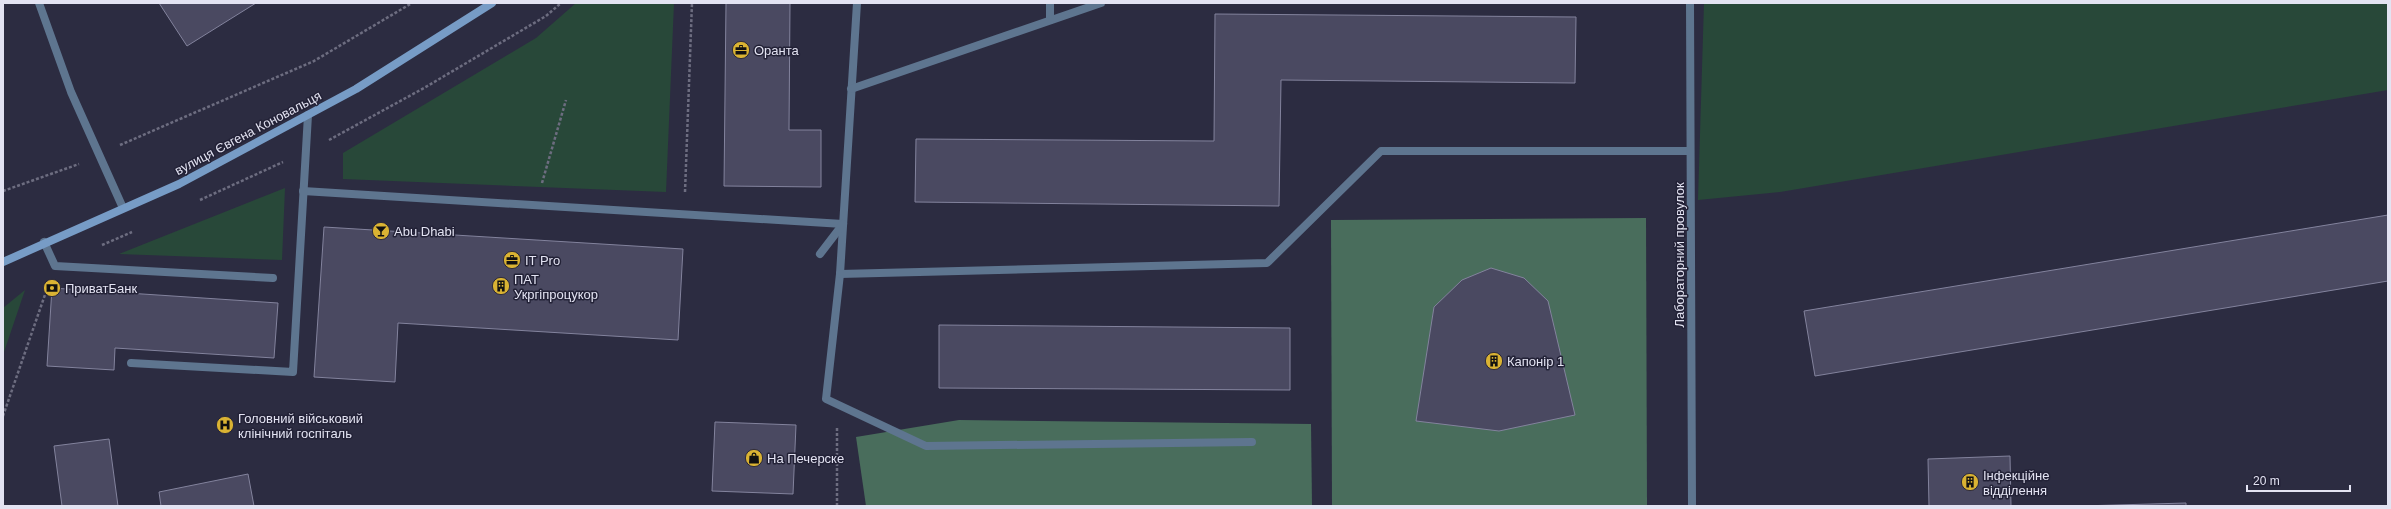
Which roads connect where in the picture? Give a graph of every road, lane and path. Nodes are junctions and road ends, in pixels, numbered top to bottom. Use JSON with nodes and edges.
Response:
{"nodes":[{"id":1,"x":39,"y":3,"type":"edge"},
{"id":2,"x":412,"y":3,"type":"edge"},
{"id":3,"x":492,"y":3,"type":"edge"},
{"id":4,"x":560,"y":3,"type":"edge"},
{"id":5,"x":692,"y":3,"type":"edge"},
{"id":6,"x":857,"y":3,"type":"edge"},
{"id":7,"x":1050,"y":3,"type":"edge"},
{"id":8,"x":1101,"y":3,"type":"edge"},
{"id":9,"x":1690,"y":3,"type":"edge"},
{"id":10,"x":1050,"y":20,"type":"junction"},
{"id":11,"x":851,"y":89,"type":"junction"},
{"id":12,"x":566,"y":100,"type":"dead end"},
{"id":13,"x":308,"y":115,"type":"junction"},
{"id":14,"x":1690,"y":151,"type":"junction"},
{"id":15,"x":306,"y":152,"type":"junction"},
{"id":16,"x":99,"y":154,"type":"junction"},
{"id":17,"x":3,"y":191,"type":"edge"},
{"id":18,"x":303,"y":191,"type":"junction"},
{"id":19,"x":194,"y":204,"type":"dead end"},
{"id":20,"x":536,"y":205,"type":"junction"},
{"id":21,"x":123,"y":208,"type":"junction"},
{"id":22,"x":685,"y":213,"type":"junction"},
{"id":23,"x":843,"y":224,"type":"junction"},
{"id":24,"x":137,"y":229,"type":"dead end"},
{"id":25,"x":44,"y":242,"type":"junction"},
{"id":26,"x":109,"y":242,"type":"dead end"},
{"id":27,"x":820,"y":254,"type":"dead end"},
{"id":28,"x":3,"y":262,"type":"edge"},
{"id":29,"x":55,"y":266,"type":"junction"},
{"id":30,"x":840,"y":274,"type":"junction"},
{"id":31,"x":273,"y":278,"type":"dead end"},
{"id":32,"x":131,"y":363,"type":"dead end"},
{"id":33,"x":3,"y":416,"type":"edge"},
{"id":34,"x":838,"y":440,"type":"dead end"},
{"id":35,"x":1252,"y":442,"type":"dead end"},
{"id":36,"x":837,"y":506,"type":"edge"},
{"id":37,"x":1692,"y":506,"type":"edge"}],
"edges":[{"from":1,"to":16,"type":"street"},
{"from":2,"to":16,"type":"path"},
{"from":3,"to":13,"type":"main road","name":"вулиця Євгена Коновальця"},
{"from":4,"to":15,"type":"path"},
{"from":5,"to":22,"type":"path"},
{"from":6,"to":11,"type":"street"},
{"from":7,"to":10,"type":"street"},
{"from":8,"to":10,"type":"street"},
{"from":9,"to":14,"type":"street","name":"Лабораторний провулок"},
{"from":10,"to":11,"type":"street"},
{"from":11,"to":23,"type":"street"},
{"from":12,"to":20,"type":"path"},
{"from":13,"to":15,"type":"street"},
{"from":13,"to":21,"type":"main road","name":"вулиця Євгена Коновальця"},
{"from":14,"to":30,"type":"street"},
{"from":14,"to":37,"type":"street","name":"Лабораторний провулок"},
{"from":15,"to":18,"type":"street"},
{"from":15,"to":19,"type":"path"},
{"from":16,"to":17,"type":"path"},
{"from":16,"to":21,"type":"street"},
{"from":18,"to":20,"type":"street"},
{"from":18,"to":32,"type":"street"},
{"from":20,"to":22,"type":"street"},
{"from":21,"to":25,"type":"main road","name":"вулиця Євгена Коновальця"},
{"from":22,"to":23,"type":"street"},
{"from":23,"to":27,"type":"street"},
{"from":23,"to":30,"type":"street"},
{"from":24,"to":26,"type":"path"},
{"from":25,"to":28,"type":"main road","name":"вулиця Євгена Коновальця"},
{"from":25,"to":29,"type":"street"},
{"from":29,"to":31,"type":"street"},
{"from":29,"to":33,"type":"path"},
{"from":30,"to":35,"type":"street"},
{"from":34,"to":36,"type":"path"}]}
